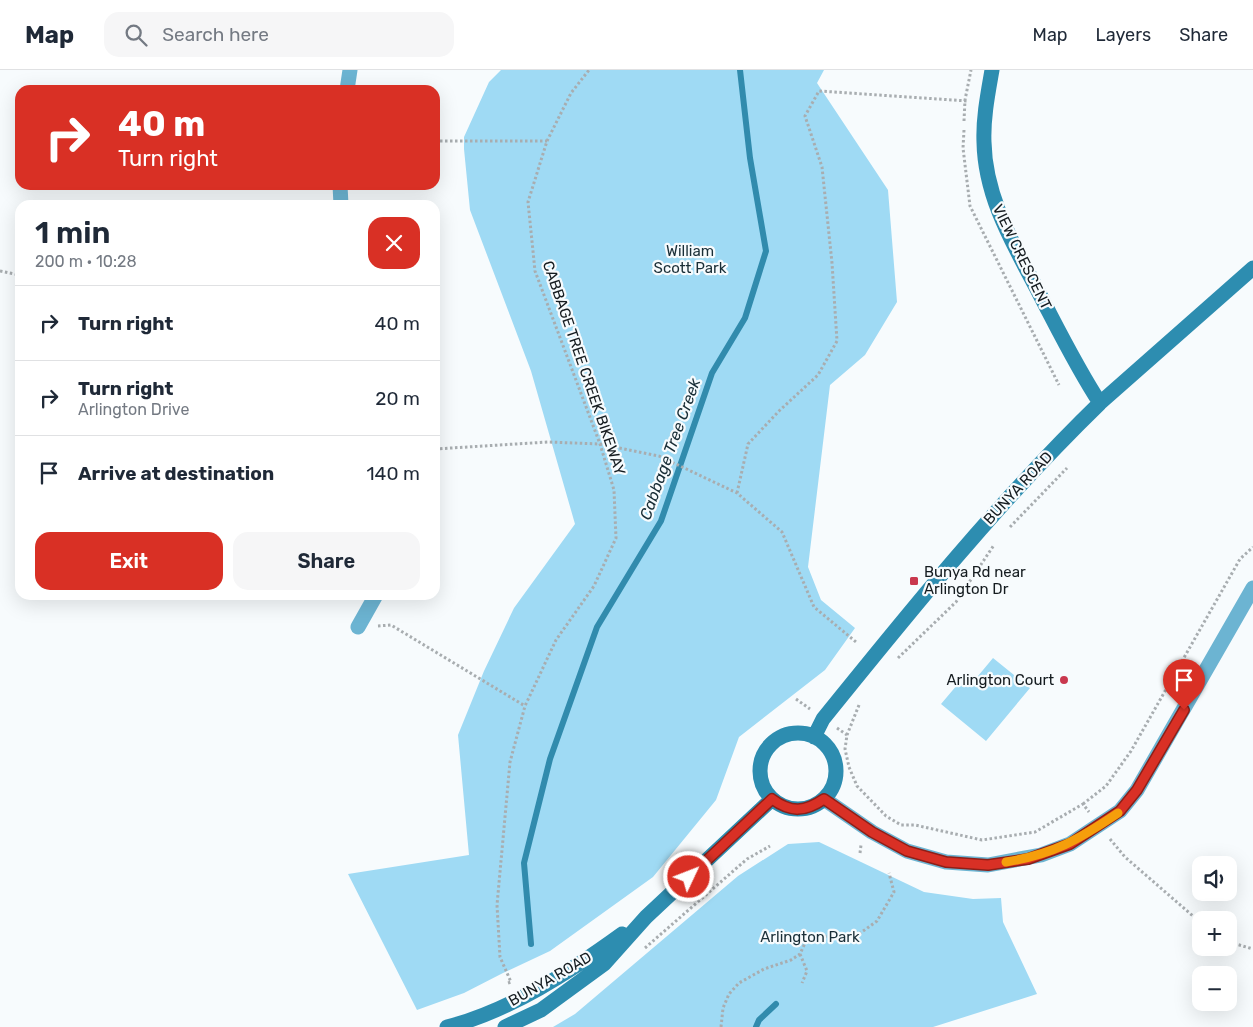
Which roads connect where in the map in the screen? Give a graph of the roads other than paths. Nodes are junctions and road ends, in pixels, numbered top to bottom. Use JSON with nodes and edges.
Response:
{"nodes":[{"id":1,"x":350,"y":70,"type":"edge"},
{"id":2,"x":992,"y":70,"type":"edge"},
{"id":3,"x":348,"y":85,"type":"edge"},
{"id":4,"x":1253,"y":268,"type":"edge"},
{"id":5,"x":1100,"y":403,"type":"junction"},
{"id":6,"x":1253,"y":588,"type":"edge"},
{"id":7,"x":373,"y":600,"type":"edge"},
{"id":8,"x":358,"y":627,"type":"road end"},
{"id":9,"x":814,"y":737,"type":"junction"},
{"id":10,"x":772,"y":799,"type":"junction"},
{"id":11,"x":824,"y":799,"type":"junction"},
{"id":12,"x":646,"y":917,"type":"junction"},
{"id":13,"x":448,"y":1027,"type":"edge"},
{"id":14,"x":506,"y":1027,"type":"edge"}],
"edges":[{"from":1,"to":3,"type":"street"},
{"from":2,"to":5,"type":"street","name":"VIEW CRESCENT"},
{"from":4,"to":5,"type":"street","name":"BUNYA ROAD"},
{"from":5,"to":9,"type":"street","name":"BUNYA ROAD"},
{"from":6,"to":11,"type":"street"},
{"from":7,"to":8,"type":"street"},
{"from":9,"to":10,"type":"street"},
{"from":9,"to":11,"type":"street"},
{"from":10,"to":11,"type":"street"},
{"from":10,"to":12,"type":"street","name":"BUNYA ROAD"},
{"from":12,"to":13,"type":"street","name":"BUNYA ROAD"},
{"from":12,"to":14,"type":"street","name":"BUNYA ROAD"}]}
